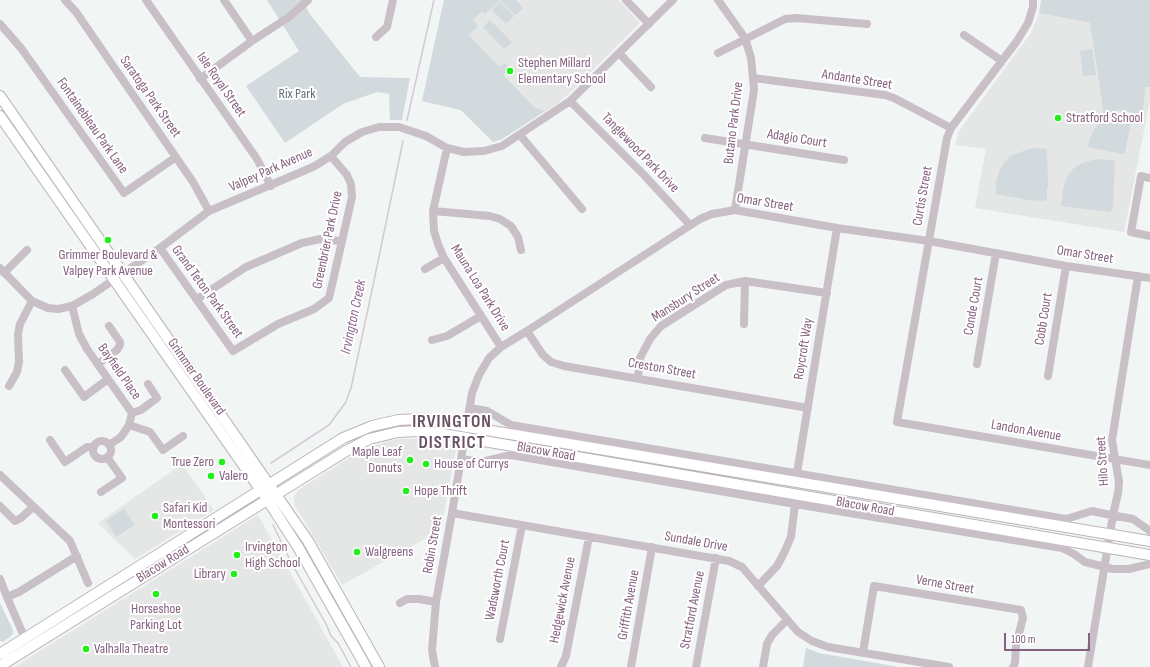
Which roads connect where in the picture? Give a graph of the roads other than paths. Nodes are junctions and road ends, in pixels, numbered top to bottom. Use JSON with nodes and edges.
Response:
{"nodes":[{"id":1,"x":65,"y":0,"type":"edge"},
{"id":2,"x":146,"y":0,"type":"edge"},
{"id":3,"x":224,"y":0,"type":"edge"},
{"id":4,"x":308,"y":0,"type":"edge"},
{"id":5,"x":393,"y":0,"type":"edge"},
{"id":6,"x":626,"y":0,"type":"edge"},
{"id":7,"x":673,"y":0,"type":"edge"},
{"id":8,"x":718,"y":0,"type":"edge"},
{"id":9,"x":1033,"y":0,"type":"edge"},
{"id":10,"x":0,"y":24,"type":"edge"},
{"id":11,"x":649,"y":24,"type":"junction"},
{"id":12,"x":867,"y":24,"type":"dead end"},
{"id":13,"x":964,"y":35,"type":"dead end"},
{"id":14,"x":376,"y":37,"type":"dead end"},
{"id":15,"x":745,"y":38,"type":"junction"},
{"id":16,"x":252,"y":41,"type":"junction"},
{"id":17,"x":619,"y":53,"type":"junction"},
{"id":18,"x":718,"y":53,"type":"dead end"},
{"id":19,"x":1002,"y":61,"type":"junction"},
{"id":20,"x":753,"y":78,"type":"junction"},
{"id":21,"x":200,"y":79,"type":"junction"},
{"id":22,"x":651,"y":87,"type":"dead end"},
{"id":23,"x":0,"y":96,"type":"edge"},
{"id":24,"x":570,"y":101,"type":"junction"},
{"id":25,"x":0,"y":116,"type":"edge"},
{"id":26,"x":951,"y":128,"type":"junction"},
{"id":27,"x":520,"y":135,"type":"junction"},
{"id":28,"x":705,"y":138,"type":"dead end"},
{"id":29,"x":746,"y":144,"type":"junction"},
{"id":30,"x":447,"y":148,"type":"junction"},
{"id":31,"x":331,"y":156,"type":"junction"},
{"id":32,"x":176,"y":157,"type":"junction"},
{"id":33,"x":844,"y":160,"type":"dead end"},
{"id":34,"x":1150,"y":178,"type":"edge"},
{"id":35,"x":271,"y":186,"type":"junction"},
{"id":36,"x":582,"y":209,"type":"dead end"},
{"id":37,"x":735,"y":210,"type":"junction"},
{"id":38,"x":209,"y":211,"type":"junction"},
{"id":39,"x":432,"y":211,"type":"junction"},
{"id":40,"x":690,"y":225,"type":"junction"},
{"id":41,"x":837,"y":228,"type":"junction"},
{"id":42,"x":1150,"y":236,"type":"edge"},
{"id":43,"x":341,"y":241,"type":"junction"},
{"id":44,"x":928,"y":241,"type":"junction"},
{"id":45,"x":160,"y":248,"type":"junction"},
{"id":46,"x":27,"y":250,"type":"dead end"},
{"id":47,"x":522,"y":250,"type":"dead end"},
{"id":48,"x":996,"y":253,"type":"junction"},
{"id":49,"x":444,"y":258,"type":"junction"},
{"id":50,"x":1066,"y":266,"type":"junction"},
{"id":51,"x":425,"y":269,"type":"dead end"},
{"id":52,"x":2,"y":271,"type":"edge"},
{"id":53,"x":123,"y":273,"type":"junction"},
{"id":54,"x":1138,"y":276,"type":"junction"},
{"id":55,"x":1150,"y":278,"type":"edge"},
{"id":56,"x":114,"y":280,"type":"junction"},
{"id":57,"x":745,"y":281,"type":"junction"},
{"id":58,"x":827,"y":293,"type":"junction"},
{"id":59,"x":197,"y":299,"type":"junction"},
{"id":60,"x":32,"y":301,"type":"junction"},
{"id":61,"x":72,"y":306,"type":"junction"},
{"id":62,"x":481,"y":316,"type":"junction"},
{"id":63,"x":744,"y":324,"type":"dead end"},
{"id":64,"x":109,"y":326,"type":"dead end"},
{"id":65,"x":527,"y":331,"type":"junction"},
{"id":66,"x":432,"y":340,"type":"dead end"},
{"id":67,"x":502,"y":347,"type":"junction"},
{"id":68,"x":233,"y":351,"type":"joint"},
{"id":69,"x":98,"y":364,"type":"junction"},
{"id":70,"x":977,"y":364,"type":"dead end"},
{"id":71,"x":65,"y":370,"type":"dead end"},
{"id":72,"x":1048,"y":376,"type":"dead end"},
{"id":73,"x":638,"y":378,"type":"junction"},
{"id":74,"x":108,"y":379,"type":"junction"},
{"id":75,"x":148,"y":384,"type":"dead end"},
{"id":76,"x":9,"y":386,"type":"dead end"},
{"id":77,"x":470,"y":408,"type":"junction"},
{"id":78,"x":808,"y":408,"type":"junction"},
{"id":79,"x":132,"y":413,"type":"junction"},
{"id":80,"x":897,"y":422,"type":"joint"},
{"id":81,"x":129,"y":425,"type":"junction"},
{"id":82,"x":467,"y":428,"type":"junction"},
{"id":83,"x":182,"y":436,"type":"dead end"},
{"id":84,"x":465,"y":438,"type":"junction"},
{"id":85,"x":50,"y":440,"type":"dead end"},
{"id":86,"x":109,"y":445,"type":"junction"},
{"id":87,"x":94,"y":447,"type":"junction"},
{"id":88,"x":107,"y":457,"type":"junction"},
{"id":89,"x":462,"y":459,"type":"junction"},
{"id":90,"x":1116,"y":459,"type":"junction"},
{"id":91,"x":1150,"y":465,"type":"edge"},
{"id":92,"x":797,"y":473,"type":"junction"},
{"id":93,"x":1,"y":479,"type":"edge"},
{"id":94,"x":270,"y":484,"type":"junction"},
{"id":95,"x":260,"y":490,"type":"junction"},
{"id":96,"x":101,"y":492,"type":"dead end"},
{"id":97,"x":276,"y":493,"type":"junction"},
{"id":98,"x":267,"y":499,"type":"junction"},
{"id":99,"x":795,"y":504,"type":"junction"},
{"id":100,"x":0,"y":506,"type":"edge"},
{"id":101,"x":33,"y":507,"type":"junction"},
{"id":102,"x":452,"y":513,"type":"junction"},
{"id":103,"x":1113,"y":515,"type":"junction"},
{"id":104,"x":522,"y":525,"type":"junction"},
{"id":105,"x":1150,"y":531,"type":"edge"},
{"id":106,"x":1110,"y":535,"type":"junction"},
{"id":107,"x":588,"y":537,"type":"junction"},
{"id":108,"x":1150,"y":541,"type":"edge"},
{"id":109,"x":652,"y":547,"type":"junction"},
{"id":110,"x":1108,"y":548,"type":"junction"},
{"id":111,"x":1150,"y":555,"type":"edge"},
{"id":112,"x":77,"y":556,"type":"junction"},
{"id":113,"x":716,"y":558,"type":"junction"},
{"id":114,"x":1150,"y":564,"type":"edge"},
{"id":115,"x":1105,"y":567,"type":"junction"},
{"id":116,"x":0,"y":579,"type":"edge"},
{"id":117,"x":88,"y":583,"type":"dead end"},
{"id":118,"x":758,"y":586,"type":"junction"},
{"id":119,"x":6,"y":598,"type":"junction"},
{"id":120,"x":436,"y":602,"type":"junction"},
{"id":121,"x":400,"y":603,"type":"dead end"},
{"id":122,"x":787,"y":620,"type":"junction"},
{"id":123,"x":500,"y":639,"type":"dead end"},
{"id":124,"x":27,"y":643,"type":"junction"},
{"id":125,"x":863,"y":652,"type":"junction"},
{"id":126,"x":0,"y":654,"type":"edge"},
{"id":127,"x":0,"y":666,"type":"edge"},
{"id":128,"x":366,"y":667,"type":"edge"},
{"id":129,"x":379,"y":667,"type":"edge"},
{"id":130,"x":435,"y":667,"type":"edge"},
{"id":131,"x":561,"y":667,"type":"edge"},
{"id":132,"x":631,"y":667,"type":"edge"},
{"id":133,"x":696,"y":667,"type":"edge"},
{"id":134,"x":763,"y":667,"type":"edge"},
{"id":135,"x":949,"y":667,"type":"edge"},
{"id":136,"x":1013,"y":667,"type":"edge"},
{"id":137,"x":1088,"y":667,"type":"edge"}],
"edges":[{"from":1,"to":32,"type":"street","name":"Saratoga Park Street"},
{"from":2,"to":21,"type":"street","name":"Isle Royal Street"},
{"from":3,"to":16,"type":"street"},
{"from":4,"to":16,"type":"street"},
{"from":5,"to":14,"type":"street"},
{"from":6,"to":11,"type":"street"},
{"from":7,"to":11,"type":"street","name":"Valpey Park Avenue"},
{"from":8,"to":15,"type":"street","name":"Butano Park Drive"},
{"from":9,"to":19,"type":"street","name":"Curtis Street"},
{"from":10,"to":32,"type":"street","name":"Fontainebleau Park Lane"},
{"from":11,"to":17,"type":"street","name":"Valpey Park Avenue"},
{"from":12,"to":15,"type":"street"},
{"from":13,"to":19,"type":"street"},
{"from":15,"to":18,"type":"street"},
{"from":15,"to":20,"type":"street","name":"Butano Park Drive"},
{"from":16,"to":21,"type":"street"},
{"from":17,"to":22,"type":"street"},
{"from":17,"to":24,"type":"street","name":"Valpey Park Avenue"},
{"from":19,"to":26,"type":"street","name":"Curtis Street"},
{"from":20,"to":26,"type":"street","name":"Andante Street"},
{"from":20,"to":29,"type":"street","name":"Butano Park Drive"},
{"from":21,"to":35,"type":"street","name":"Isle Royal Street"},
{"from":23,"to":53,"type":"main road","name":"Grimmer Boulevard"},
{"from":24,"to":27,"type":"street","name":"Valpey Park Avenue"},
{"from":24,"to":40,"type":"street","name":"Tanglewood Park Drive"},
{"from":25,"to":56,"type":"main road","name":"Grimmer Boulevard"},
{"from":26,"to":44,"type":"street","name":"Curtis Street"},
{"from":27,"to":30,"type":"street","name":"Valpey Park Avenue"},
{"from":27,"to":36,"type":"street"},
{"from":28,"to":29,"type":"street","name":"Adagio Court"},
{"from":29,"to":33,"type":"street","name":"Adagio Court"},
{"from":29,"to":37,"type":"street","name":"Butano Park Drive"},
{"from":30,"to":31,"type":"street","name":"Valpey Park Avenue"},
{"from":30,"to":39,"type":"street","name":"Mauna Loa Park Drive"},
{"from":31,"to":35,"type":"street","name":"Valpey Park Avenue"},
{"from":31,"to":43,"type":"street","name":"Greenbrier Park Drive"},
{"from":32,"to":38,"type":"street","name":"Saratoga Park Street"},
{"from":34,"to":42,"type":"street"},
{"from":35,"to":38,"type":"street","name":"Valpey Park Avenue"},
{"from":37,"to":40,"type":"street","name":"Omar Street"},
{"from":37,"to":41,"type":"street","name":"Omar Street"},
{"from":38,"to":45,"type":"street","name":"Valpey Park Avenue"},
{"from":39,"to":47,"type":"street"},
{"from":39,"to":49,"type":"street","name":"Mauna Loa Park Drive"},
{"from":40,"to":65,"type":"street","name":"Omar Street"},
{"from":41,"to":44,"type":"street","name":"Omar Street"},
{"from":41,"to":58,"type":"street","name":"Roycroft Way"},
{"from":43,"to":59,"type":"street"},
{"from":43,"to":68,"type":"street","name":"Greenbrier Park Drive"},
{"from":44,"to":48,"type":"street","name":"Omar Street"},
{"from":44,"to":80,"type":"street","name":"Curtis Street"},
{"from":45,"to":53,"type":"street","name":"Valpey Park Avenue"},
{"from":45,"to":59,"type":"street","name":"Grand Teton Park Street"},
{"from":46,"to":52,"type":"street"},
{"from":48,"to":50,"type":"street","name":"Omar Street"},
{"from":48,"to":70,"type":"street","name":"Conde Court"},
{"from":49,"to":51,"type":"street"},
{"from":49,"to":62,"type":"street","name":"Mauna Loa Park Drive"},
{"from":50,"to":54,"type":"street","name":"Omar Street"},
{"from":50,"to":72,"type":"street","name":"Cobb Court"},
{"from":52,"to":60,"type":"street","name":"Valpey Park Avenue"},
{"from":53,"to":56,"type":"street","name":"Valpey Park Avenue"},
{"from":53,"to":94,"type":"main road","name":"Grimmer Boulevard"},
{"from":54,"to":55,"type":"street","name":"Omar Street"},
{"from":54,"to":90,"type":"street","name":"Hilo Street"},
{"from":56,"to":61,"type":"street","name":"Valpey Park Avenue"},
{"from":56,"to":95,"type":"main road","name":"Grimmer Boulevard"},
{"from":57,"to":58,"type":"street","name":"Mansbury Street"},
{"from":57,"to":63,"type":"street"},
{"from":57,"to":73,"type":"street","name":"Mansbury Street"},
{"from":58,"to":78,"type":"street","name":"Roycroft Way"},
{"from":59,"to":68,"type":"street","name":"Grand Teton Park Street"},
{"from":60,"to":61,"type":"street","name":"Valpey Park Avenue"},
{"from":60,"to":76,"type":"street"},
{"from":61,"to":69,"type":"street","name":"Bayfield Place"},
{"from":62,"to":66,"type":"street"},
{"from":62,"to":67,"type":"street","name":"Mauna Loa Park Drive"},
{"from":64,"to":69,"type":"street"},
{"from":65,"to":67,"type":"street","name":"Omar Street"},
{"from":65,"to":73,"type":"street","name":"Creston Street"},
{"from":67,"to":77,"type":"street","name":"Omar Street"},
{"from":69,"to":74,"type":"street","name":"Bayfield Place"},
{"from":71,"to":74,"type":"street"},
{"from":73,"to":78,"type":"street","name":"Creston Street"},
{"from":74,"to":79,"type":"street","name":"Bayfield Place"},
{"from":75,"to":79,"type":"street"},
{"from":77,"to":82,"type":"street","name":"Omar Street"},
{"from":77,"to":92,"type":"street","name":"Blacow Road"},
{"from":78,"to":92,"type":"street","name":"Roycroft Way"},
{"from":79,"to":81,"type":"street","name":"Bayfield Place"},
{"from":80,"to":90,"type":"street","name":"Landon Avenue"},
{"from":81,"to":83,"type":"street"},
{"from":81,"to":86,"type":"street","name":"Bayfield Place"},
{"from":82,"to":84,"type":"street","name":"Robin Street"},
{"from":82,"to":94,"type":"main road","name":"Blacow Road"},
{"from":82,"to":106,"type":"main road","name":"Blacow Road"},
{"from":84,"to":89,"type":"street","name":"Robin Street"},
{"from":84,"to":97,"type":"main road","name":"Blacow Road"},
{"from":84,"to":110,"type":"main road","name":"Blacow Road"},
{"from":85,"to":87,"type":"street"},
{"from":86,"to":87,"type":"street"},
{"from":86,"to":88,"type":"street"},
{"from":87,"to":88,"type":"street"},
{"from":88,"to":96,"type":"street"},
{"from":89,"to":99,"type":"street","name":"Blacow Road"},
{"from":89,"to":102,"type":"street","name":"Robin Street"},
{"from":90,"to":91,"type":"street","name":"Landon Avenue"},
{"from":90,"to":103,"type":"street","name":"Hilo Street"},
{"from":92,"to":103,"type":"street","name":"Blacow Road"},
{"from":93,"to":101,"type":"street"},
{"from":94,"to":95,"type":"main road","name":"Blacow Road"},
{"from":94,"to":97,"type":"main road","name":"Grimmer Boulevard"},
{"from":95,"to":98,"type":"main road","name":"Grimmer Boulevard"},
{"from":95,"to":124,"type":"main road","name":"Blacow Road"},
{"from":97,"to":98,"type":"main road","name":"Blacow Road"},
{"from":97,"to":129,"type":"main road","name":"Grimmer Boulevard"},
{"from":98,"to":124,"type":"main road","name":"Blacow Road"},
{"from":98,"to":128,"type":"main road","name":"Grimmer Boulevard"},
{"from":99,"to":115,"type":"street","name":"Blacow Road"},
{"from":99,"to":118,"type":"street"},
{"from":100,"to":101,"type":"street"},
{"from":101,"to":112,"type":"street"},
{"from":102,"to":104,"type":"street","name":"Sundale Drive"},
{"from":102,"to":120,"type":"street","name":"Robin Street"},
{"from":103,"to":105,"type":"street","name":"Blacow Road"},
{"from":103,"to":106,"type":"street","name":"Hilo Street"},
{"from":104,"to":107,"type":"street","name":"Sundale Drive"},
{"from":104,"to":123,"type":"street","name":"Wadsworth Court"},
{"from":106,"to":108,"type":"main road","name":"Blacow Road"},
{"from":106,"to":110,"type":"street","name":"Hilo Street"},
{"from":107,"to":109,"type":"street","name":"Sundale Drive"},
{"from":107,"to":131,"type":"street","name":"Hedgewick Avenue"},
{"from":109,"to":113,"type":"street","name":"Sundale Drive"},
{"from":109,"to":132,"type":"street","name":"Griffith Avenue"},
{"from":110,"to":111,"type":"main road","name":"Blacow Road"},
{"from":110,"to":115,"type":"street","name":"Hilo Street"},
{"from":112,"to":117,"type":"street"},
{"from":112,"to":119,"type":"street"},
{"from":113,"to":118,"type":"street","name":"Sundale Drive"},
{"from":113,"to":133,"type":"street","name":"Stratford Avenue"},
{"from":114,"to":115,"type":"street","name":"Blacow Road"},
{"from":115,"to":137,"type":"street","name":"Hilo Street"},
{"from":116,"to":119,"type":"street"},
{"from":118,"to":122,"type":"street","name":"Sundale Drive"},
{"from":119,"to":124,"type":"street"},
{"from":120,"to":121,"type":"street"},
{"from":120,"to":130,"type":"street","name":"Robin Street"},
{"from":122,"to":125,"type":"street","name":"Sundale Drive"},
{"from":122,"to":134,"type":"street"},
{"from":124,"to":126,"type":"main road","name":"Blacow Road"},
{"from":124,"to":127,"type":"main road","name":"Blacow Road"},
{"from":125,"to":135,"type":"street","name":"Sundale Drive"},
{"from":125,"to":136,"type":"street","name":"Verne Street"}]}
